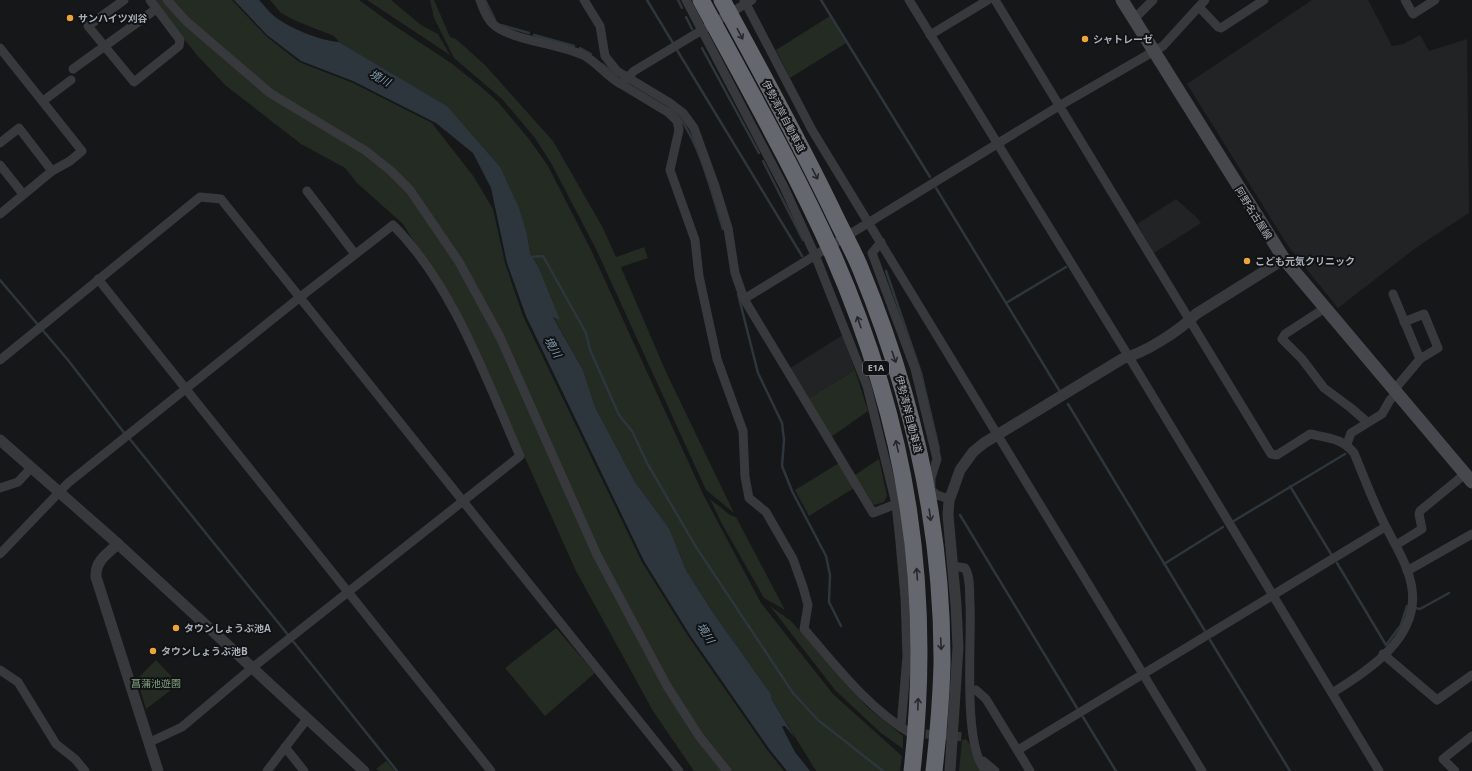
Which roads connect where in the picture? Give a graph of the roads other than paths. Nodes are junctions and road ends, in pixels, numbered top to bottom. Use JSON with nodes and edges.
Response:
{"nodes":[{"id":1,"x":124,"y":0,"type":"edge"},
{"id":2,"x":150,"y":0,"type":"edge"},
{"id":3,"x":167,"y":0,"type":"edge"},
{"id":4,"x":480,"y":0,"type":"edge"},
{"id":5,"x":584,"y":0,"type":"edge"},
{"id":6,"x":686,"y":0,"type":"edge"},
{"id":7,"x":701,"y":0,"type":"edge"},
{"id":8,"x":722,"y":0,"type":"edge"},
{"id":9,"x":909,"y":0,"type":"edge"},
{"id":10,"x":988,"y":0,"type":"edge"},
{"id":11,"x":995,"y":0,"type":"edge"},
{"id":12,"x":1122,"y":0,"type":"edge"},
{"id":13,"x":1153,"y":0,"type":"edge"},
{"id":14,"x":1264,"y":0,"type":"edge"},
{"id":15,"x":1406,"y":0,"type":"edge"},
{"id":16,"x":1435,"y":0,"type":"edge"},
{"id":17,"x":747,"y":1,"type":"edge"},
{"id":18,"x":1202,"y":3,"type":"edge"},
{"id":19,"x":156,"y":9,"type":"junction"},
{"id":20,"x":1134,"y":19,"type":"junction"},
{"id":21,"x":701,"y":31,"type":"junction"},
{"id":22,"x":930,"y":35,"type":"junction"},
{"id":23,"x":104,"y":47,"type":"junction"},
{"id":24,"x":0,"y":48,"type":"edge"},
{"id":25,"x":1153,"y":51,"type":"junction"},
{"id":26,"x":73,"y":69,"type":"dead end"},
{"id":27,"x":71,"y":80,"type":"dead end"},
{"id":28,"x":624,"y":81,"type":"junction"},
{"id":29,"x":43,"y":101,"type":"junction"},
{"id":30,"x":1059,"y":106,"type":"junction"},
{"id":31,"x":0,"y":143,"type":"edge"},
{"id":32,"x":996,"y":143,"type":"junction"},
{"id":33,"x":0,"y":164,"type":"edge"},
{"id":34,"x":52,"y":171,"type":"junction"},
{"id":35,"x":307,"y":191,"type":"dead end"},
{"id":36,"x":23,"y":194,"type":"junction"},
{"id":37,"x":0,"y":214,"type":"edge"},
{"id":38,"x":868,"y":223,"type":"junction"},
{"id":39,"x":881,"y":242,"type":"junction"},
{"id":40,"x":355,"y":254,"type":"junction"},
{"id":41,"x":815,"y":255,"type":"junction"},
{"id":42,"x":1284,"y":259,"type":"junction"},
{"id":43,"x":98,"y":279,"type":"junction"},
{"id":44,"x":1393,"y":294,"type":"dead end"},
{"id":45,"x":299,"y":298,"type":"junction"},
{"id":46,"x":744,"y":299,"type":"junction"},
{"id":47,"x":1325,"y":308,"type":"junction"},
{"id":48,"x":1191,"y":320,"type":"junction"},
{"id":49,"x":1404,"y":322,"type":"junction"},
{"id":50,"x":1129,"y":357,"type":"junction"},
{"id":51,"x":1420,"y":359,"type":"junction"},
{"id":52,"x":0,"y":360,"type":"edge"},
{"id":53,"x":185,"y":389,"type":"junction"},
{"id":54,"x":1396,"y":391,"type":"junction"},
{"id":55,"x":1367,"y":422,"type":"junction"},
{"id":56,"x":998,"y":435,"type":"junction"},
{"id":57,"x":0,"y":440,"type":"edge"},
{"id":58,"x":1347,"y":444,"type":"junction"},
{"id":59,"x":31,"y":468,"type":"junction"},
{"id":60,"x":1470,"y":478,"type":"edge"},
{"id":61,"x":0,"y":488,"type":"edge"},
{"id":62,"x":60,"y":492,"type":"junction"},
{"id":63,"x":949,"y":499,"type":"junction"},
{"id":64,"x":463,"y":502,"type":"junction"},
{"id":65,"x":896,"y":504,"type":"junction"},
{"id":66,"x":1386,"y":526,"type":"junction"},
{"id":67,"x":1472,"y":534,"type":"edge"},
{"id":68,"x":118,"y":544,"type":"junction"},
{"id":69,"x":1396,"y":546,"type":"junction"},
{"id":70,"x":0,"y":554,"type":"edge"},
{"id":71,"x":953,"y":566,"type":"junction"},
{"id":72,"x":1407,"y":571,"type":"junction"},
{"id":73,"x":348,"y":593,"type":"junction"},
{"id":74,"x":1272,"y":596,"type":"junction"},
{"id":75,"x":1383,"y":654,"type":"junction"},
{"id":76,"x":252,"y":668,"type":"junction"},
{"id":77,"x":0,"y":670,"type":"edge"},
{"id":78,"x":1143,"y":674,"type":"junction"},
{"id":79,"x":1472,"y":676,"type":"edge"},
{"id":80,"x":971,"y":691,"type":"junction"},
{"id":81,"x":1332,"y":693,"type":"junction"},
{"id":82,"x":307,"y":719,"type":"junction"},
{"id":83,"x":901,"y":727,"type":"junction"},
{"id":84,"x":910,"y":733,"type":"tunnel mouth"},
{"id":85,"x":1472,"y":736,"type":"edge"},
{"id":86,"x":150,"y":742,"type":"junction"},
{"id":87,"x":285,"y":747,"type":"junction"},
{"id":88,"x":1018,"y":750,"type":"junction"},
{"id":89,"x":979,"y":758,"type":"junction"},
{"id":90,"x":85,"y":771,"type":"edge"},
{"id":91,"x":158,"y":771,"type":"edge"},
{"id":92,"x":267,"y":771,"type":"edge"},
{"id":93,"x":304,"y":771,"type":"edge"},
{"id":94,"x":364,"y":771,"type":"edge"},
{"id":95,"x":491,"y":771,"type":"edge"},
{"id":96,"x":679,"y":771,"type":"edge"},
{"id":97,"x":727,"y":771,"type":"edge"},
{"id":98,"x":912,"y":771,"type":"edge"},
{"id":99,"x":934,"y":771,"type":"edge"},
{"id":100,"x":950,"y":771,"type":"edge"},
{"id":101,"x":986,"y":771,"type":"edge"},
{"id":102,"x":995,"y":771,"type":"edge"},
{"id":103,"x":1030,"y":771,"type":"edge"},
{"id":104,"x":1202,"y":771,"type":"edge"},
{"id":105,"x":1379,"y":771,"type":"edge"},
{"id":106,"x":1455,"y":771,"type":"edge"}],
"edges":[{"from":1,"to":23,"type":"street"},
{"from":2,"to":19,"type":"street"},
{"from":3,"to":97,"type":"street"},
{"from":4,"to":28,"type":"street"},
{"from":5,"to":28,"type":"street"},
{"from":6,"to":21,"type":"street"},
{"from":98,"to":7,"type":"highway","name":"伊勢湾岸自動車道","number":"E1A","one_way":true,"bridge":true},
{"from":8,"to":99,"type":"highway","name":"伊勢湾岸自動車道","number":"E1A","one_way":true,"bridge":true},
{"from":9,"to":22,"type":"street"},
{"from":10,"to":22,"type":"street"},
{"from":11,"to":30,"type":"street"},
{"from":12,"to":20,"type":"main road","name":"阿野名古屋線"},
{"from":13,"to":20,"type":"street"},
{"from":14,"to":18,"type":"street"},
{"from":15,"to":16,"type":"street"},
{"from":17,"to":21,"type":"street"},
{"from":17,"to":38,"type":"street"},
{"from":18,"to":25,"type":"street"},
{"from":19,"to":23,"type":"street"},
{"from":19,"to":23,"type":"street"},
{"from":20,"to":25,"type":"main road","name":"阿野名古屋線"},
{"from":21,"to":28,"type":"street"},
{"from":21,"to":41,"type":"street"},
{"from":22,"to":32,"type":"street"},
{"from":23,"to":26,"type":"street"},
{"from":24,"to":29,"type":"street"},
{"from":25,"to":30,"type":"street"},
{"from":25,"to":42,"type":"main road","name":"阿野名古屋線"},
{"from":27,"to":29,"type":"street"},
{"from":28,"to":46,"type":"street"},
{"from":28,"to":83,"type":"street"},
{"from":29,"to":34,"type":"street"},
{"from":30,"to":32,"type":"street"},
{"from":30,"to":48,"type":"street"},
{"from":31,"to":34,"type":"street"},
{"from":32,"to":38,"type":"street"},
{"from":32,"to":50,"type":"street"},
{"from":33,"to":36,"type":"street"},
{"from":34,"to":36,"type":"street"},
{"from":35,"to":40,"type":"street"},
{"from":36,"to":37,"type":"street"},
{"from":38,"to":39,"type":"street"},
{"from":38,"to":41,"type":"street"},
{"from":39,"to":56,"type":"street"},
{"from":39,"to":63,"type":"street"},
{"from":40,"to":45,"type":"street"},
{"from":40,"to":64,"type":"street"},
{"from":41,"to":46,"type":"street"},
{"from":41,"to":65,"type":"street"},
{"from":42,"to":47,"type":"main road","name":"阿野名古屋線"},
{"from":42,"to":48,"type":"street"},
{"from":43,"to":45,"type":"street"},
{"from":43,"to":52,"type":"street"},
{"from":43,"to":53,"type":"street"},
{"from":44,"to":49,"type":"street"},
{"from":45,"to":53,"type":"street"},
{"from":45,"to":64,"type":"street"},
{"from":46,"to":65,"type":"street"},
{"from":47,"to":54,"type":"main road","name":"阿野名古屋線"},
{"from":47,"to":55,"type":"street"},
{"from":48,"to":50,"type":"street"},
{"from":48,"to":58,"type":"street"},
{"from":49,"to":51,"type":"street"},
{"from":49,"to":51,"type":"street"},
{"from":50,"to":56,"type":"street"},
{"from":50,"to":74,"type":"street"},
{"from":51,"to":54,"type":"street"},
{"from":53,"to":62,"type":"street"},
{"from":53,"to":73,"type":"street"},
{"from":54,"to":55,"type":"street"},
{"from":54,"to":60,"type":"main road","name":"阿野名古屋線"},
{"from":55,"to":58,"type":"street"},
{"from":56,"to":63,"type":"street"},
{"from":56,"to":78,"type":"street"},
{"from":57,"to":59,"type":"street"},
{"from":58,"to":66,"type":"street"},
{"from":59,"to":61,"type":"street"},
{"from":59,"to":62,"type":"street"},
{"from":60,"to":69,"type":"street"},
{"from":62,"to":68,"type":"street"},
{"from":62,"to":70,"type":"street"},
{"from":63,"to":71,"type":"street"},
{"from":64,"to":73,"type":"street"},
{"from":64,"to":96,"type":"street"},
{"from":65,"to":83,"type":"street"},
{"from":66,"to":69,"type":"street"},
{"from":66,"to":74,"type":"street"},
{"from":67,"to":72,"type":"street"},
{"from":68,"to":76,"type":"street"},
{"from":68,"to":86,"type":"street"},
{"from":69,"to":72,"type":"street"},
{"from":71,"to":80,"type":"street"},
{"from":71,"to":100,"type":"street"},
{"from":72,"to":75,"type":"street"},
{"from":73,"to":76,"type":"street"},
{"from":73,"to":95,"type":"street"},
{"from":74,"to":78,"type":"street"},
{"from":74,"to":81,"type":"street"},
{"from":75,"to":79,"type":"street"},
{"from":75,"to":81,"type":"street"},
{"from":76,"to":82,"type":"street"},
{"from":76,"to":86,"type":"street"},
{"from":77,"to":90,"type":"street"},
{"from":78,"to":88,"type":"street"},
{"from":78,"to":104,"type":"street"},
{"from":80,"to":88,"type":"street"},
{"from":80,"to":89,"type":"street"},
{"from":81,"to":105,"type":"street"},
{"from":82,"to":87,"type":"street"},
{"from":82,"to":94,"type":"street"},
{"from":83,"to":84,"type":"street"},
{"from":85,"to":106,"type":"street"},
{"from":86,"to":91,"type":"street"},
{"from":87,"to":92,"type":"street"},
{"from":87,"to":93,"type":"street"},
{"from":88,"to":103,"type":"street"},
{"from":89,"to":101,"type":"street"},
{"from":89,"to":102,"type":"street"}]}
